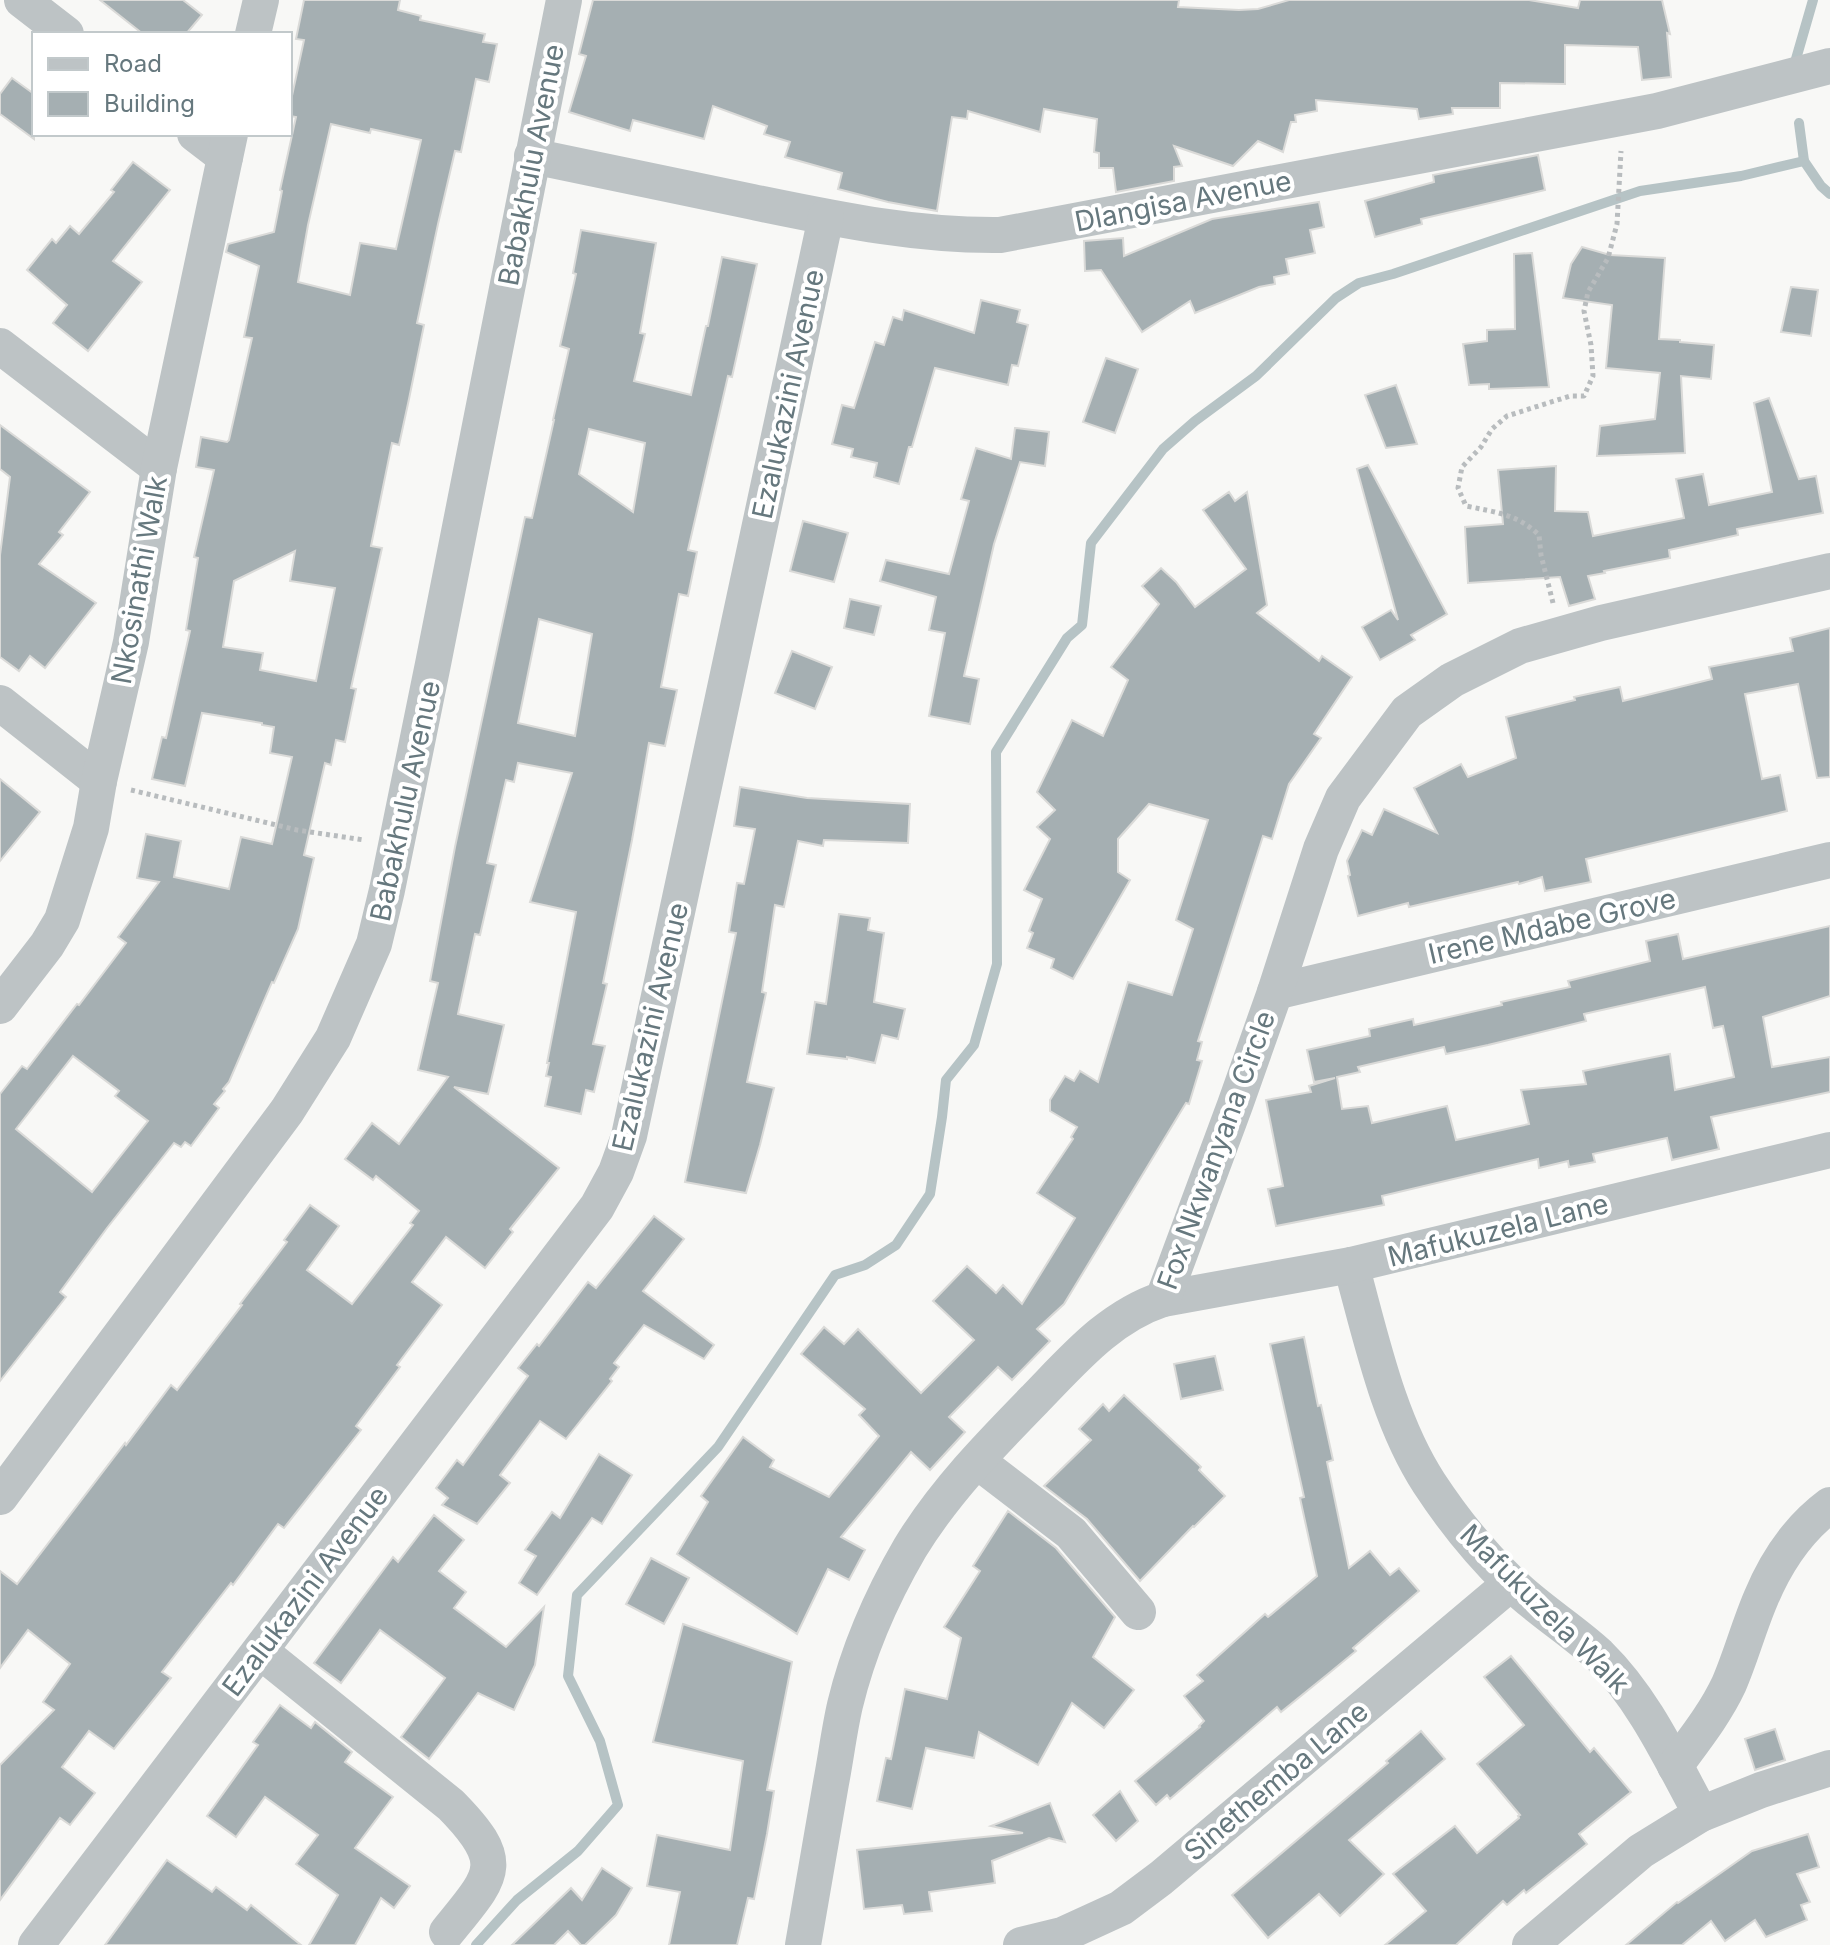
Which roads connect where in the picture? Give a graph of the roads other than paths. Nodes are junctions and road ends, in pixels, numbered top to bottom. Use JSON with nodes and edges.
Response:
{"nodes":[{"id":1,"x":22,"y":0,"type":"edge"},
{"id":2,"x":261,"y":0,"type":"edge"},
{"id":3,"x":561,"y":1,"type":"edge"},
{"id":4,"x":63,"y":32,"type":"edge"},
{"id":5,"x":253,"y":32,"type":"edge"},
{"id":6,"x":1830,"y":66,"type":"edge"},
{"id":7,"x":201,"y":136,"type":"edge"},
{"id":8,"x":227,"y":145,"type":"edge"},
{"id":9,"x":532,"y":156,"type":"junction"},
{"id":10,"x":826,"y":217,"type":"junction"},
{"id":11,"x":0,"y":346,"type":"edge"},
{"id":12,"x":159,"y":468,"type":"junction"},
{"id":13,"x":1830,"y":571,"type":"edge"},
{"id":14,"x":0,"y":703,"type":"edge"},
{"id":15,"x":99,"y":781,"type":"junction"},
{"id":16,"x":1830,"y":860,"type":"edge"},
{"id":17,"x":1275,"y":992,"type":"junction"},
{"id":18,"x":0,"y":1006,"type":"edge"},
{"id":19,"x":1830,"y":1150,"type":"edge"},
{"id":20,"x":1351,"y":1265,"type":"junction"},
{"id":21,"x":1163,"y":1299,"type":"junction"},
{"id":22,"x":977,"y":1461,"type":"junction"},
{"id":23,"x":0,"y":1497,"type":"edge"},
{"id":24,"x":1830,"y":1505,"type":"edge"},
{"id":25,"x":1511,"y":1583,"type":"junction"},
{"id":26,"x":1138,"y":1612,"type":"dead end"},
{"id":27,"x":260,"y":1651,"type":"junction"},
{"id":28,"x":1675,"y":1766,"type":"junction"},
{"id":29,"x":1830,"y":1768,"type":"edge"},
{"id":30,"x":1701,"y":1814,"type":"junction"},
{"id":31,"x":447,"y":1932,"type":"dead end"},
{"id":32,"x":36,"y":1945,"type":"edge"},
{"id":33,"x":803,"y":1945,"type":"edge"},
{"id":34,"x":1021,"y":1945,"type":"edge"},
{"id":35,"x":1530,"y":1945,"type":"edge"}],
"edges":[{"from":1,"to":4,"type":"street"},
{"from":2,"to":5,"type":"street"},
{"from":3,"to":9,"type":"street","name":"Babakhulu Avenue"},
{"from":6,"to":10,"type":"street","name":"Dlangisa Avenue"},
{"from":7,"to":8,"type":"street"},
{"from":8,"to":12,"type":"street","name":"Nkosinathi Walk"},
{"from":9,"to":10,"type":"street","name":"Dlangisa Avenue"},
{"from":9,"to":23,"type":"street","name":"Babakhulu Avenue"},
{"from":10,"to":27,"type":"street","name":"Ezalukazini Avenue"},
{"from":11,"to":12,"type":"street"},
{"from":12,"to":15,"type":"street","name":"Nkosinathi Walk"},
{"from":13,"to":17,"type":"street","name":"Fox Nkwanyana Circle"},
{"from":14,"to":15,"type":"street"},
{"from":15,"to":18,"type":"street","name":"Nkosinathi Walk"},
{"from":16,"to":17,"type":"street","name":"Irene Mdabe Grove"},
{"from":17,"to":21,"type":"street","name":"Fox Nkwanyana Circle"},
{"from":19,"to":20,"type":"street","name":"Mafukuzela Lane"},
{"from":20,"to":21,"type":"street","name":"Mafukuzela Lane"},
{"from":20,"to":25,"type":"street","name":"Mafukuzela Walk"},
{"from":21,"to":22,"type":"street","name":"Fox Nkwanyana Circle"},
{"from":22,"to":26,"type":"street"},
{"from":22,"to":33,"type":"street","name":"Fox Nkwanyana Circle"},
{"from":24,"to":28,"type":"street"},
{"from":25,"to":28,"type":"street","name":"Mafukuzela Walk"},
{"from":25,"to":34,"type":"street","name":"Sinethemba Lane"},
{"from":27,"to":31,"type":"street"},
{"from":27,"to":32,"type":"street","name":"Ezalukazini Avenue"},
{"from":28,"to":30,"type":"street","name":"Mafukuzela Walk"},
{"from":29,"to":30,"type":"street"},
{"from":30,"to":35,"type":"street"}]}
